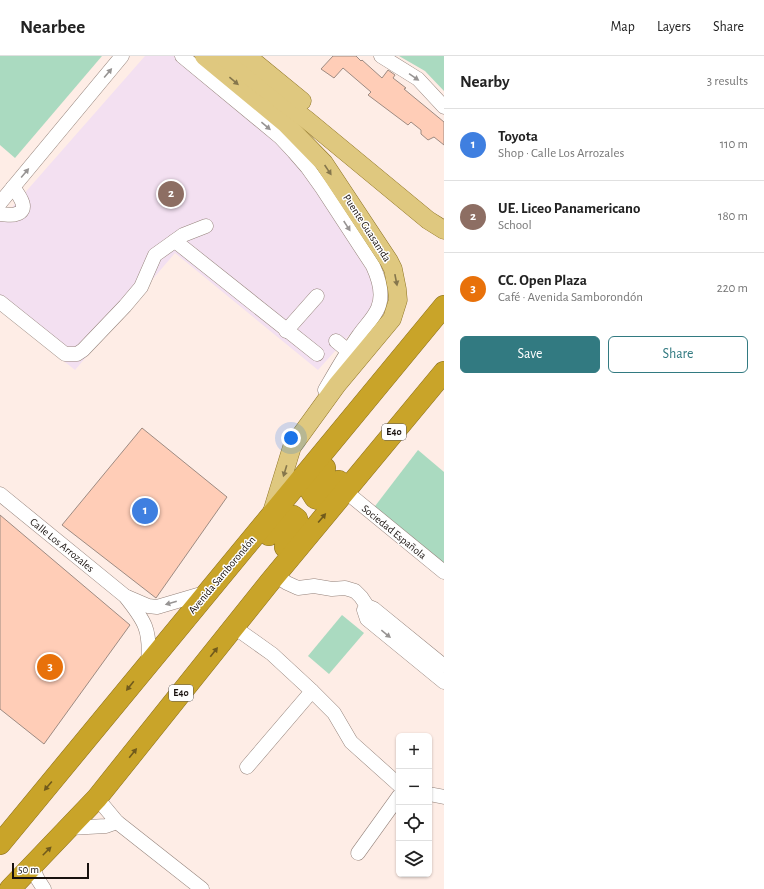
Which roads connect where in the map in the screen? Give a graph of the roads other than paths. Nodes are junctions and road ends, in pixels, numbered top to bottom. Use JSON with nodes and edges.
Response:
{"nodes":[{"id":1,"x":122,"y":56,"type":"edge"},
{"id":2,"x":182,"y":56,"type":"edge"},
{"id":3,"x":204,"y":56,"type":"edge"},
{"id":4,"x":224,"y":56,"type":"edge"},
{"id":5,"x":247,"y":56,"type":"edge"},
{"id":6,"x":381,"y":56,"type":"edge"},
{"id":7,"x":444,"y":107,"type":"edge"},
{"id":8,"x":13,"y":187,"type":"junction"},
{"id":9,"x":0,"y":203,"type":"edge"},
{"id":10,"x":0,"y":214,"type":"edge"},
{"id":11,"x":444,"y":216,"type":"edge"},
{"id":12,"x":206,"y":226,"type":"dead end"},
{"id":13,"x":444,"y":230,"type":"edge"},
{"id":14,"x":174,"y":241,"type":"junction"},
{"id":15,"x":317,"y":296,"type":"dead end"},
{"id":16,"x":0,"y":302,"type":"edge"},
{"id":17,"x":444,"y":306,"type":"edge"},
{"id":18,"x":286,"y":331,"type":"junction"},
{"id":19,"x":418,"y":337,"type":"junction"},
{"id":20,"x":336,"y":341,"type":"dead end"},
{"id":21,"x":348,"y":351,"type":"junction"},
{"id":22,"x":317,"y":354,"type":"dead end"},
{"id":23,"x":438,"y":384,"type":"edge"},
{"id":24,"x":292,"y":447,"type":"junction"},
{"id":25,"x":345,"y":491,"type":"junction"},
{"id":26,"x":0,"y":494,"type":"edge"},
{"id":27,"x":270,"y":517,"type":"junction"},
{"id":28,"x":444,"y":572,"type":"edge"},
{"id":29,"x":272,"y":579,"type":"junction"},
{"id":30,"x":208,"y":592,"type":"junction"},
{"id":31,"x":125,"y":596,"type":"junction"},
{"id":32,"x":230,"y":631,"type":"junction"},
{"id":33,"x":408,"y":644,"type":"junction"},
{"id":34,"x":148,"y":664,"type":"junction"},
{"id":35,"x":444,"y":666,"type":"edge"},
{"id":36,"x":444,"y":682,"type":"edge"},
{"id":37,"x":312,"y":691,"type":"junction"},
{"id":38,"x":247,"y":766,"type":"dead end"},
{"id":39,"x":396,"y":782,"type":"edge"},
{"id":40,"x":432,"y":795,"type":"edge"},
{"id":41,"x":444,"y":797,"type":"edge"},
{"id":42,"x":396,"y":800,"type":"edge"},
{"id":43,"x":108,"y":811,"type":"junction"},
{"id":44,"x":69,"y":828,"type":"junction"},
{"id":45,"x":3,"y":835,"type":"edge"},
{"id":46,"x":358,"y":853,"type":"dead end"},
{"id":47,"x":32,"y":866,"type":"junction"},
{"id":48,"x":11,"y":889,"type":"edge"},
{"id":49,"x":44,"y":889,"type":"edge"},
{"id":50,"x":202,"y":889,"type":"edge"}],
"edges":[{"from":8,"to":1,"type":"street","one_way":true},
{"from":2,"to":21,"type":"street","one_way":true},
{"from":3,"to":24,"type":"main road","name":"Puente Guasamda","one_way":true},
{"from":4,"to":13,"type":"main road"},
{"from":5,"to":11,"type":"main road"},
{"from":6,"to":7,"type":"street","one_way":true},
{"from":8,"to":9,"type":"street"},
{"from":8,"to":10,"type":"street"},
{"from":12,"to":14,"type":"street"},
{"from":14,"to":16,"type":"street"},
{"from":14,"to":18,"type":"street"},
{"from":15,"to":18,"type":"street"},
{"from":17,"to":19,"type":"highway","name":"Avenida Samborondón"},
{"from":18,"to":22,"type":"street"},
{"from":19,"to":23,"type":"highway"},
{"from":19,"to":27,"type":"highway","name":"Avenida Samborondón"},
{"from":20,"to":21,"type":"street"},
{"from":21,"to":24,"type":"street"},
{"from":23,"to":25,"type":"highway","number":"E40"},
{"from":24,"to":27,"type":"main road","name":"Puente Guasamda","one_way":true},
{"from":25,"to":28,"type":"street","name":"Sociedad Española"},
{"from":29,"to":25,"type":"highway","number":"E40","one_way":true},
{"from":26,"to":31,"type":"street","name":"Calle Los Arrozales"},
{"from":27,"to":30,"type":"highway","name":"Avenida Samborondón"},
{"from":29,"to":30,"type":"highway"},
{"from":29,"to":32,"type":"highway","number":"E40"},
{"from":29,"to":33,"type":"street"},
{"from":30,"to":31,"type":"street","name":"Calle Los Arrozales","one_way":true},
{"from":30,"to":34,"type":"highway","name":"Avenida Samborondón"},
{"from":31,"to":34,"type":"street","name":"Calle Los Arrozales"},
{"from":32,"to":37,"type":"street"},
{"from":43,"to":32,"type":"highway","number":"E40","one_way":true},
{"from":33,"to":35,"type":"street"},
{"from":33,"to":36,"type":"street"},
{"from":34,"to":45,"type":"highway","name":"Avenida Samborondón","one_way":true},
{"from":37,"to":38,"type":"street"},
{"from":37,"to":39,"type":"street"},
{"from":40,"to":41,"type":"street"},
{"from":42,"to":46,"type":"street"},
{"from":43,"to":44,"type":"highway","number":"E40"},
{"from":43,"to":44,"type":"street"},
{"from":43,"to":50,"type":"street"},
{"from":47,"to":44,"type":"highway","number":"E40","one_way":true},
{"from":47,"to":48,"type":"highway","number":"E40"},
{"from":47,"to":49,"type":"street"}]}
